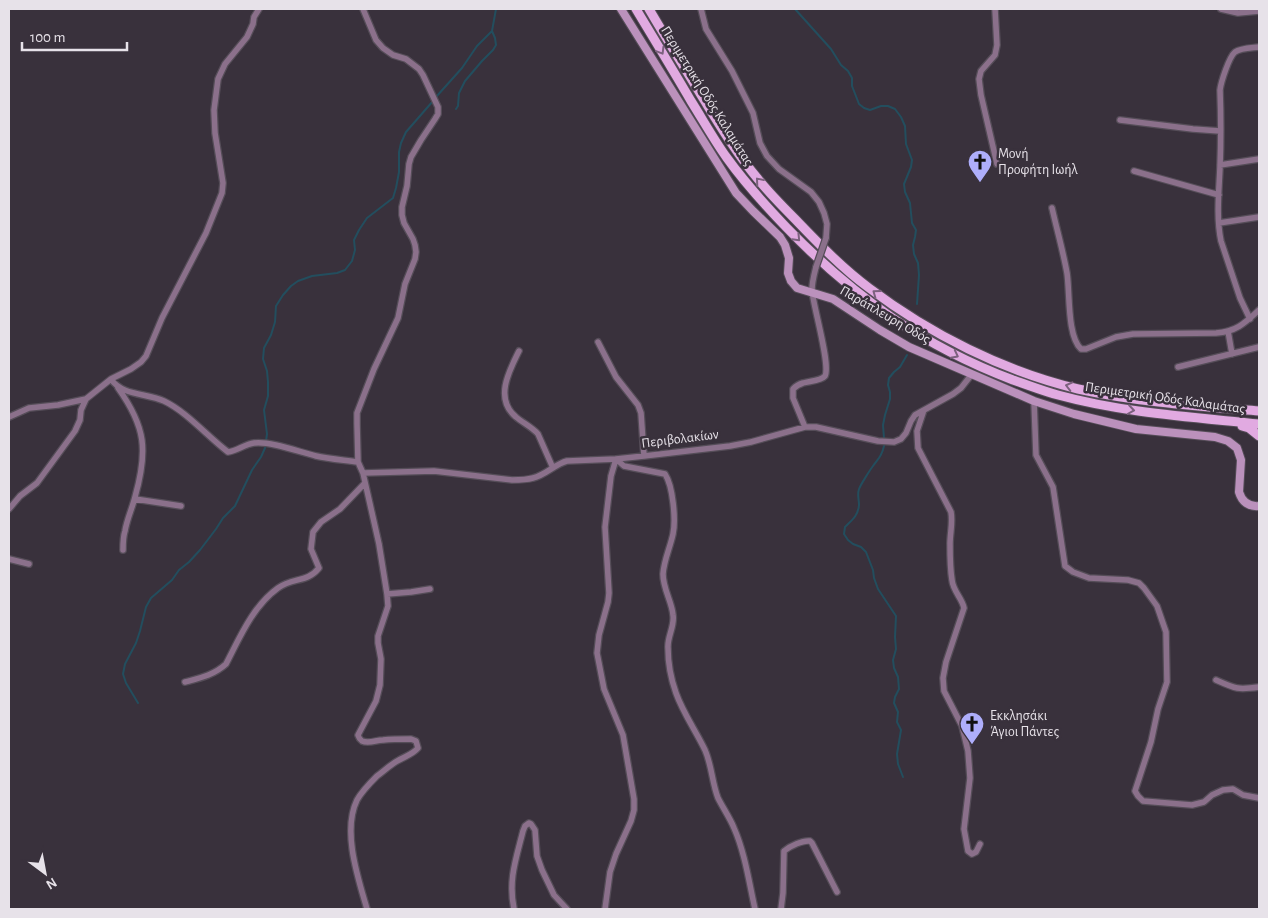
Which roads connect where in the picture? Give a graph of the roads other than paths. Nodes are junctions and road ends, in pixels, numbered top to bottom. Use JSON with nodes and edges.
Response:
{"nodes":[{"id":1,"x":259,"y":9,"type":"edge"},
{"id":2,"x":363,"y":9,"type":"edge"},
{"id":3,"x":621,"y":9,"type":"edge"},
{"id":4,"x":636,"y":9,"type":"edge"},
{"id":5,"x":649,"y":9,"type":"edge"},
{"id":6,"x":701,"y":9,"type":"edge"},
{"id":7,"x":995,"y":9,"type":"edge"},
{"id":8,"x":1221,"y":9,"type":"edge"},
{"id":9,"x":1259,"y":11,"type":"edge"},
{"id":10,"x":1259,"y":47,"type":"edge"},
{"id":11,"x":1120,"y":120,"type":"dead end"},
{"id":12,"x":1220,"y":131,"type":"junction"},
{"id":13,"x":1259,"y":159,"type":"edge"},
{"id":14,"x":997,"y":164,"type":"dead end"},
{"id":15,"x":1220,"y":165,"type":"junction"},
{"id":16,"x":1134,"y":171,"type":"dead end"},
{"id":17,"x":1219,"y":195,"type":"junction"},
{"id":18,"x":1052,"y":208,"type":"dead end"},
{"id":19,"x":1259,"y":217,"type":"edge"},
{"id":20,"x":1219,"y":223,"type":"junction"},
{"id":21,"x":812,"y":292,"type":"junction"},
{"id":22,"x":1259,"y":310,"type":"edge"},
{"id":23,"x":1250,"y":319,"type":"junction"},
{"id":24,"x":1228,"y":331,"type":"junction"},
{"id":25,"x":598,"y":342,"type":"dead end"},
{"id":26,"x":1259,"y":347,"type":"edge"},
{"id":27,"x":519,"y":351,"type":"dead end"},
{"id":28,"x":1232,"y":354,"type":"junction"},
{"id":29,"x":1178,"y":367,"type":"dead end"},
{"id":30,"x":972,"y":374,"type":"junction"},
{"id":31,"x":111,"y":379,"type":"junction"},
{"id":32,"x":118,"y":388,"type":"junction"},
{"id":33,"x":86,"y":399,"type":"junction"},
{"id":34,"x":1034,"y":401,"type":"junction"},
{"id":35,"x":924,"y":410,"type":"junction"},
{"id":36,"x":1259,"y":411,"type":"edge"},
{"id":37,"x":9,"y":417,"type":"edge"},
{"id":38,"x":1220,"y":420,"type":"junction"},
{"id":39,"x":1259,"y":424,"type":"edge"},
{"id":40,"x":805,"y":427,"type":"junction"},
{"id":41,"x":1259,"y":436,"type":"edge"},
{"id":42,"x":644,"y":456,"type":"junction"},
{"id":43,"x":616,"y":459,"type":"junction"},
{"id":44,"x":358,"y":462,"type":"junction"},
{"id":45,"x":553,"y":468,"type":"junction"},
{"id":46,"x":363,"y":473,"type":"junction"},
{"id":47,"x":364,"y":484,"type":"junction"},
{"id":48,"x":135,"y":499,"type":"junction"},
{"id":49,"x":181,"y":506,"type":"dead end"},
{"id":50,"x":1259,"y":506,"type":"edge"},
{"id":51,"x":9,"y":509,"type":"edge"},
{"id":52,"x":123,"y":550,"type":"dead end"},
{"id":53,"x":9,"y":559,"type":"edge"},
{"id":54,"x":28,"y":564,"type":"dead end"},
{"id":55,"x":430,"y":589,"type":"dead end"},
{"id":56,"x":387,"y":594,"type":"junction"},
{"id":57,"x":1216,"y":680,"type":"dead end"},
{"id":58,"x":185,"y":682,"type":"dead end"},
{"id":59,"x":1259,"y":687,"type":"edge"},
{"id":60,"x":1259,"y":798,"type":"edge"},
{"id":61,"x":980,"y":844,"type":"dead end"},
{"id":62,"x":837,"y":892,"type":"dead end"},
{"id":63,"x":367,"y":909,"type":"edge"},
{"id":64,"x":514,"y":909,"type":"edge"},
{"id":65,"x":566,"y":909,"type":"edge"},
{"id":66,"x":605,"y":909,"type":"edge"},
{"id":67,"x":755,"y":909,"type":"edge"},
{"id":68,"x":781,"y":909,"type":"edge"}],
"edges":[{"from":1,"to":31,"type":"street"},
{"from":2,"to":44,"type":"street"},
{"from":3,"to":21,"type":"street","name":"Παράπλευρη Οδός"},
{"from":4,"to":38,"type":"main road","name":"Περιμετρική Οδός Καλαμάτας","one_way":true},
{"from":36,"to":5,"type":"main road","name":"Περιμετρική Οδός Καλαμάτας","one_way":true},
{"from":6,"to":21,"type":"street","bridge":true},
{"from":7,"to":14,"type":"street"},
{"from":8,"to":9,"type":"street"},
{"from":10,"to":12,"type":"street"},
{"from":11,"to":12,"type":"street"},
{"from":12,"to":15,"type":"street"},
{"from":13,"to":15,"type":"street"},
{"from":15,"to":17,"type":"street"},
{"from":16,"to":17,"type":"street"},
{"from":17,"to":20,"type":"street"},
{"from":18,"to":24,"type":"street"},
{"from":19,"to":20,"type":"street"},
{"from":20,"to":23,"type":"street"},
{"from":21,"to":30,"type":"street","name":"Παράπλευρη Οδός"},
{"from":21,"to":40,"type":"street"},
{"from":22,"to":23,"type":"street"},
{"from":23,"to":24,"type":"street"},
{"from":24,"to":28,"type":"street"},
{"from":25,"to":42,"type":"street"},
{"from":26,"to":28,"type":"street"},
{"from":27,"to":45,"type":"street"},
{"from":28,"to":29,"type":"street"},
{"from":30,"to":34,"type":"street","name":"Παράπλευρη Οδός"},
{"from":30,"to":35,"type":"street","name":"Περιβολακίων"},
{"from":31,"to":32,"type":"street"},
{"from":31,"to":33,"type":"street"},
{"from":32,"to":44,"type":"street"},
{"from":32,"to":48,"type":"street"},
{"from":33,"to":37,"type":"street"},
{"from":33,"to":51,"type":"street"},
{"from":34,"to":50,"type":"street","name":"Παράπλευρη Οδός"},
{"from":34,"to":60,"type":"street"},
{"from":35,"to":40,"type":"street","name":"Περιβολακίων"},
{"from":35,"to":61,"type":"street"},
{"from":38,"to":39,"type":"main road","name":"Περιμετρική Οδός Καλαμάτας"},
{"from":38,"to":41,"type":"main road"},
{"from":40,"to":42,"type":"street","name":"Περιβολακίων"},
{"from":42,"to":43,"type":"street","name":"Περιβολακίων"},
{"from":43,"to":45,"type":"street","name":"Περιβολακίων"},
{"from":43,"to":66,"type":"street"},
{"from":43,"to":67,"type":"street"},
{"from":44,"to":46,"type":"street"},
{"from":45,"to":46,"type":"street","name":"Περιβολακίων"},
{"from":46,"to":47,"type":"street"},
{"from":47,"to":56,"type":"street"},
{"from":47,"to":58,"type":"street"},
{"from":48,"to":49,"type":"street"},
{"from":48,"to":52,"type":"street"},
{"from":53,"to":54,"type":"street"},
{"from":55,"to":56,"type":"street"},
{"from":56,"to":63,"type":"street"},
{"from":57,"to":59,"type":"street"},
{"from":62,"to":68,"type":"street"},
{"from":64,"to":65,"type":"street"}]}
